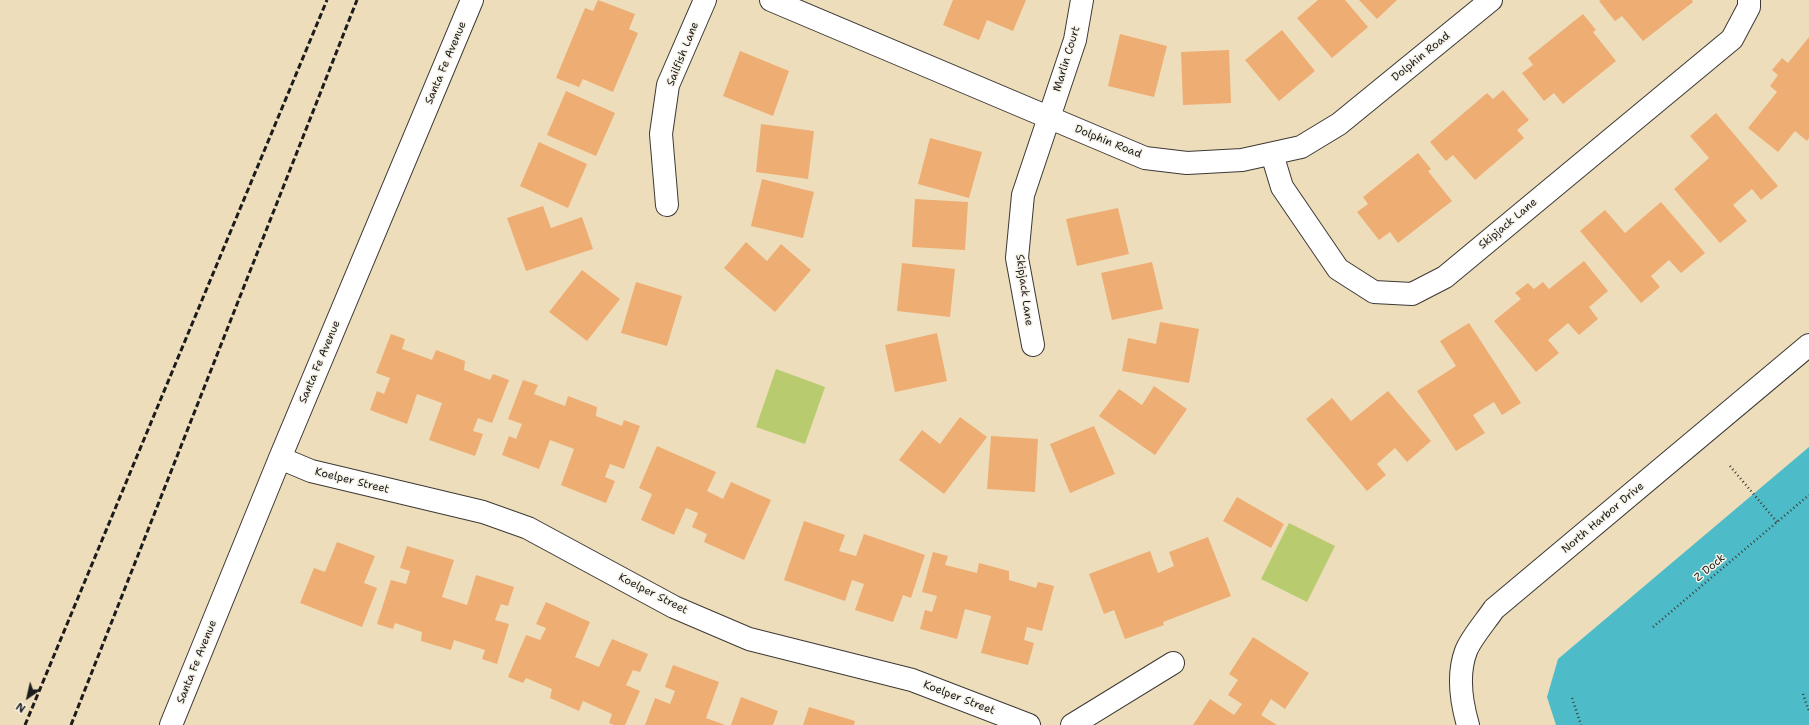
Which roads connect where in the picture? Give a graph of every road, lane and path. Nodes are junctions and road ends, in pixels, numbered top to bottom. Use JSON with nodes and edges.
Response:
{"nodes":[{"id":1,"x":472,"y":0,"type":"edge"},
{"id":2,"x":705,"y":0,"type":"edge"},
{"id":3,"x":772,"y":0,"type":"edge"},
{"id":4,"x":1082,"y":0,"type":"edge"},
{"id":5,"x":1491,"y":0,"type":"edge"},
{"id":6,"x":1749,"y":0,"type":"edge"},
{"id":7,"x":1049,"y":118,"type":"junction"},
{"id":8,"x":1272,"y":154,"type":"junction"},
{"id":9,"x":667,"y":205,"type":"dead end"},
{"id":10,"x":1809,"y":345,"type":"edge"},
{"id":11,"x":1033,"y":346,"type":"dead end"},
{"id":12,"x":280,"y":458,"type":"junction"},
{"id":13,"x":1730,"y":466,"type":"dead end"},
{"id":14,"x":1809,"y":495,"type":"edge"},
{"id":15,"x":1777,"y":522,"type":"junction"},
{"id":16,"x":1653,"y":627,"type":"dead end"},
{"id":17,"x":1173,"y":663,"type":"dead end"},
{"id":18,"x":1804,"y":694,"type":"dead end"},
{"id":19,"x":1572,"y":698,"type":"dead end"},
{"id":20,"x":1809,"y":711,"type":"edge"},
{"id":21,"x":171,"y":725,"type":"edge"},
{"id":22,"x":1029,"y":725,"type":"edge"},
{"id":23,"x":1072,"y":725,"type":"edge"},
{"id":24,"x":1468,"y":725,"type":"edge"},
{"id":25,"x":1581,"y":725,"type":"edge"}],
"edges":[{"from":1,"to":12,"type":"street","name":"Santa Fe Avenue"},
{"from":2,"to":9,"type":"street","name":"Sailfish Lane"},
{"from":3,"to":7,"type":"street","name":"Dolphin Road"},
{"from":4,"to":7,"type":"street","name":"Marlin Court"},
{"from":5,"to":8,"type":"street","name":"Dolphin Road"},
{"from":6,"to":8,"type":"street","name":"Skipjack Lane"},
{"from":7,"to":8,"type":"street","name":"Dolphin Road"},
{"from":7,"to":11,"type":"street","name":"Skipjack Lane"},
{"from":10,"to":24,"type":"street","name":"North Harbor Drive"},
{"from":12,"to":21,"type":"street","name":"Santa Fe Avenue"},
{"from":12,"to":22,"type":"street","name":"Koelper Street"},
{"from":13,"to":15,"type":"path"},
{"from":14,"to":15,"type":"path","name":"Z Dock"},
{"from":15,"to":16,"type":"path","name":"Z Dock"},
{"from":17,"to":23,"type":"street"},
{"from":18,"to":20,"type":"path"},
{"from":19,"to":25,"type":"path"}]}
